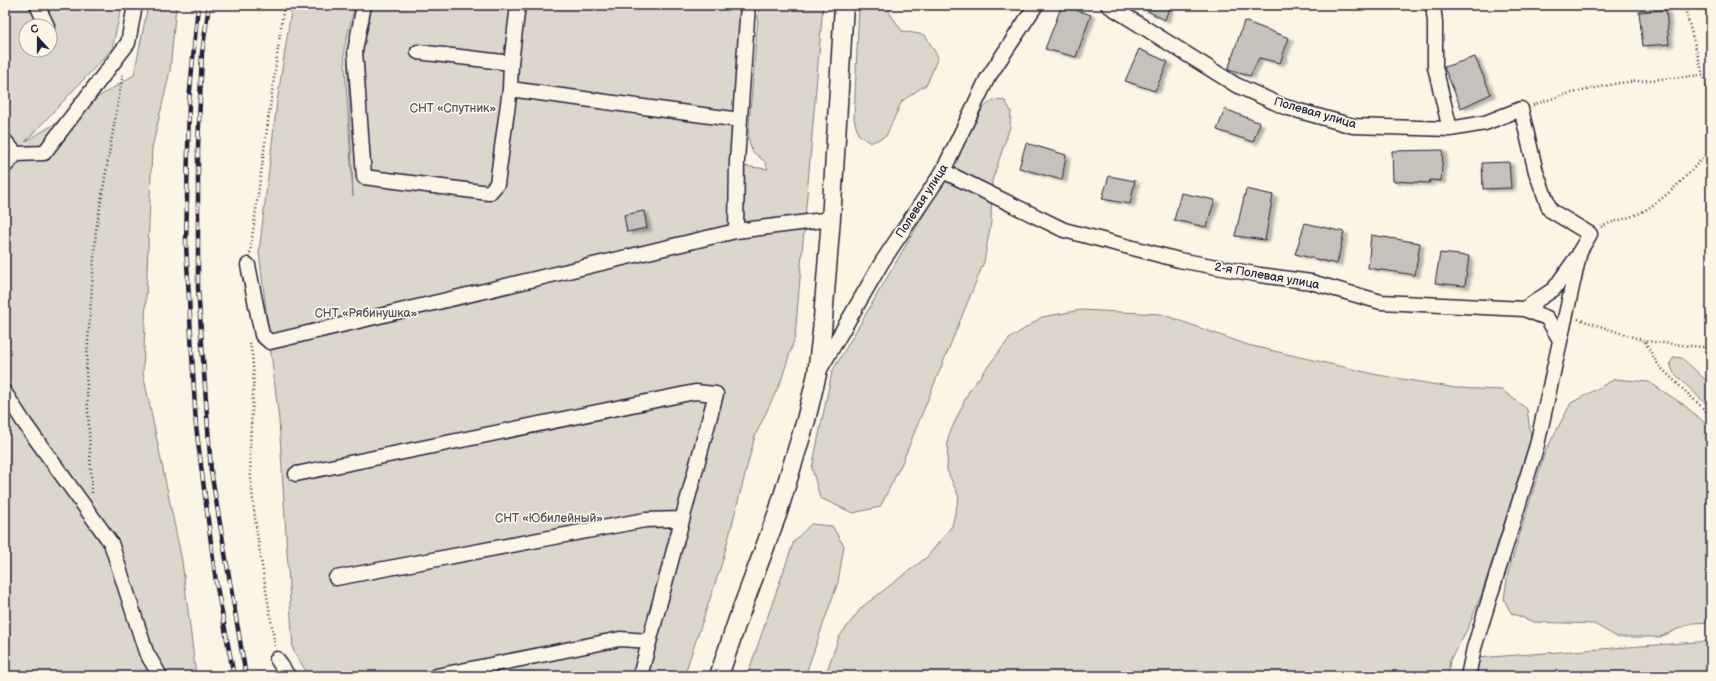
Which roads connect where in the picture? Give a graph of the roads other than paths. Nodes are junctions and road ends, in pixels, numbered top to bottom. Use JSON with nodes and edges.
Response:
{"nodes":[{"id":1,"x":37,"y":5,"type":"edge"},
{"id":2,"x":135,"y":5,"type":"edge"},
{"id":3,"x":364,"y":5,"type":"edge"},
{"id":4,"x":518,"y":5,"type":"edge"},
{"id":5,"x":748,"y":5,"type":"edge"},
{"id":6,"x":844,"y":5,"type":"edge"},
{"id":7,"x":1036,"y":5,"type":"edge"},
{"id":8,"x":1108,"y":5,"type":"edge"},
{"id":9,"x":1433,"y":5,"type":"edge"},
{"id":10,"x":43,"y":18,"type":"edge"},
{"id":11,"x":418,"y":52,"type":"dead end"},
{"id":12,"x":510,"y":63,"type":"junction"},
{"id":13,"x":510,"y":89,"type":"junction"},
{"id":14,"x":740,"y":120,"type":"junction"},
{"id":15,"x":1450,"y":129,"type":"junction"},
{"id":16,"x":5,"y":141,"type":"edge"},
{"id":17,"x":16,"y":154,"type":"junction"},
{"id":18,"x":5,"y":166,"type":"edge"},
{"id":19,"x":943,"y":171,"type":"junction"},
{"id":20,"x":831,"y":219,"type":"junction"},
{"id":21,"x":736,"y":231,"type":"junction"},
{"id":22,"x":1580,"y":251,"type":"junction"},
{"id":23,"x":248,"y":265,"type":"dead end"},
{"id":24,"x":1524,"y":309,"type":"junction"},
{"id":25,"x":1560,"y":340,"type":"junction"},
{"id":26,"x":817,"y":374,"type":"junction"},
{"id":27,"x":5,"y":393,"type":"edge"},
{"id":28,"x":296,"y":474,"type":"dead end"},
{"id":29,"x":682,"y":519,"type":"junction"},
{"id":30,"x":336,"y":578,"type":"dead end"},
{"id":31,"x":649,"y":641,"type":"junction"},
{"id":32,"x":277,"y":659,"type":"dead end"},
{"id":33,"x":160,"y":676,"type":"edge"},
{"id":34,"x":288,"y":676,"type":"edge"},
{"id":35,"x":436,"y":676,"type":"edge"},
{"id":36,"x":640,"y":676,"type":"edge"},
{"id":37,"x":719,"y":676,"type":"edge"},
{"id":38,"x":1468,"y":676,"type":"edge"}],
"edges":[{"from":1,"to":10,"type":"street"},
{"from":2,"to":17,"type":"street"},
{"from":3,"to":13,"type":"street"},
{"from":4,"to":12,"type":"street"},
{"from":5,"to":14,"type":"street"},
{"from":6,"to":20,"type":"main road"},
{"from":7,"to":19,"type":"street","name":"Полевая улица"},
{"from":8,"to":15,"type":"street","name":"Полевая улица"},
{"from":9,"to":15,"type":"street"},
{"from":11,"to":12,"type":"street"},
{"from":12,"to":13,"type":"street"},
{"from":13,"to":14,"type":"street"},
{"from":14,"to":21,"type":"street"},
{"from":15,"to":22,"type":"street","name":"Полевая улица"},
{"from":16,"to":17,"type":"street"},
{"from":17,"to":18,"type":"street"},
{"from":19,"to":24,"type":"street","name":"2-я Полевая улица"},
{"from":19,"to":26,"type":"street","name":"Полевая улица"},
{"from":20,"to":21,"type":"street"},
{"from":20,"to":26,"type":"main road"},
{"from":21,"to":23,"type":"street"},
{"from":22,"to":24,"type":"street"},
{"from":22,"to":25,"type":"street"},
{"from":24,"to":25,"type":"street","name":"2-я Полевая улица"},
{"from":25,"to":38,"type":"street"},
{"from":26,"to":37,"type":"main road"},
{"from":27,"to":33,"type":"street"},
{"from":28,"to":29,"type":"street"},
{"from":29,"to":30,"type":"street"},
{"from":29,"to":31,"type":"street"},
{"from":31,"to":35,"type":"street"},
{"from":31,"to":36,"type":"street"},
{"from":32,"to":34,"type":"street"}]}
